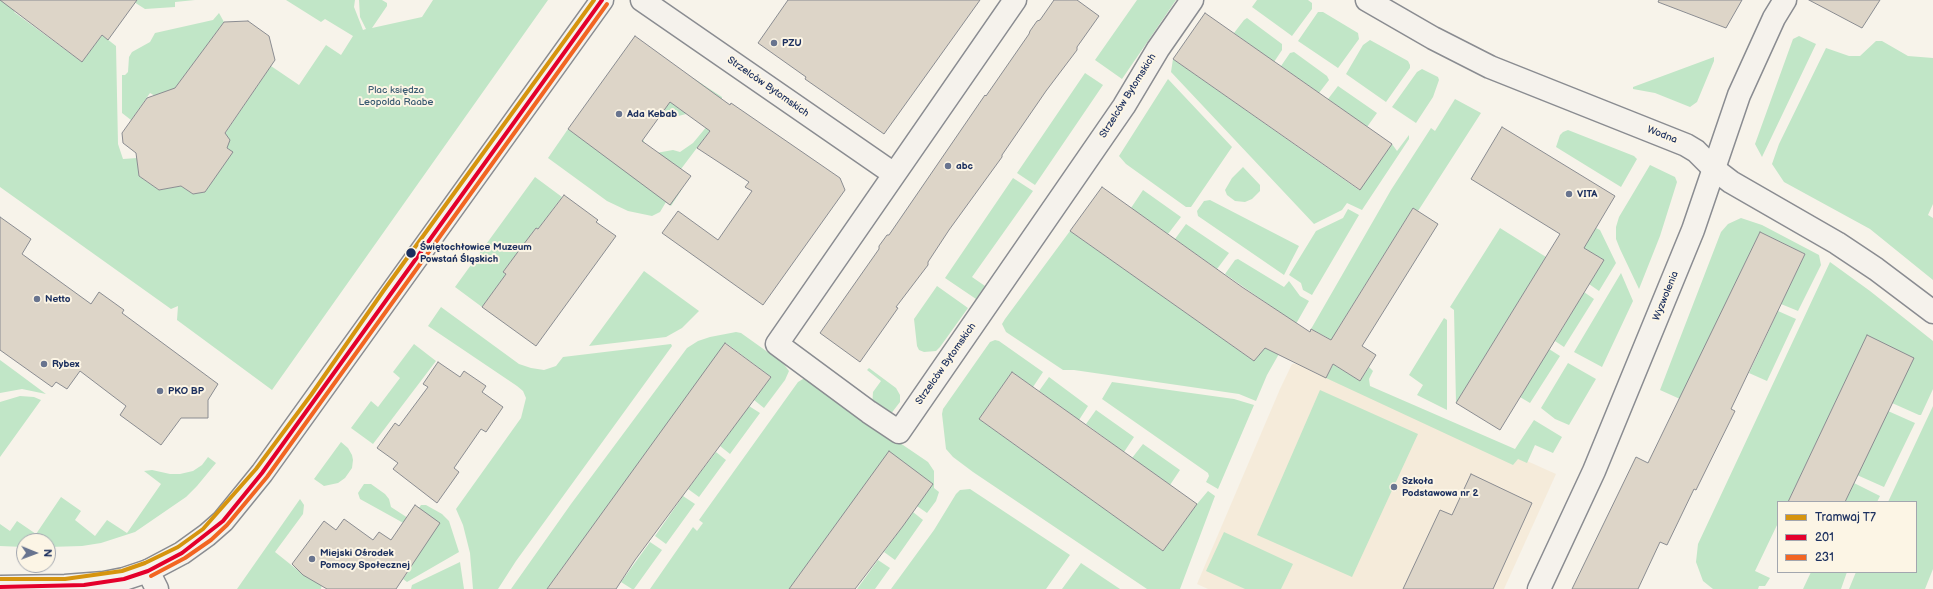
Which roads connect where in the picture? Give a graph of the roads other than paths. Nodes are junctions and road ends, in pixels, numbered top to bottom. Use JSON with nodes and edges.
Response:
{"nodes":[{"id":1,"x":602,"y":0,"type":"edge"},
{"id":2,"x":642,"y":0,"type":"edge"},
{"id":3,"x":1015,"y":0,"type":"edge"},
{"id":4,"x":1192,"y":0,"type":"edge"},
{"id":5,"x":1366,"y":0,"type":"edge"},
{"id":6,"x":1785,"y":0,"type":"edge"},
{"id":7,"x":1714,"y":170,"type":"junction"},
{"id":8,"x":894,"y":174,"type":"junction"},
{"id":9,"x":1933,"y":312,"type":"edge"},
{"id":10,"x":152,"y":580,"type":"edge"},
{"id":11,"x":0,"y":587,"type":"edge"},
{"id":12,"x":1539,"y":589,"type":"edge"}],
"edges":[{"from":1,"to":10,"type":"street"},
{"from":2,"to":8,"type":"street","name":"Strzelców Bytomskich"},
{"from":3,"to":8,"type":"street","name":"Strzelców Bytomskich"},
{"from":4,"to":8,"type":"street","name":"Strzelców Bytomskich"},
{"from":5,"to":7,"type":"street","name":"Wodna"},
{"from":6,"to":7,"type":"street","name":"Wyzwolenia"},
{"from":7,"to":9,"type":"street","name":"Wodna"},
{"from":7,"to":12,"type":"street","name":"Wyzwolenia"},
{"from":10,"to":11,"type":"street"}]}
